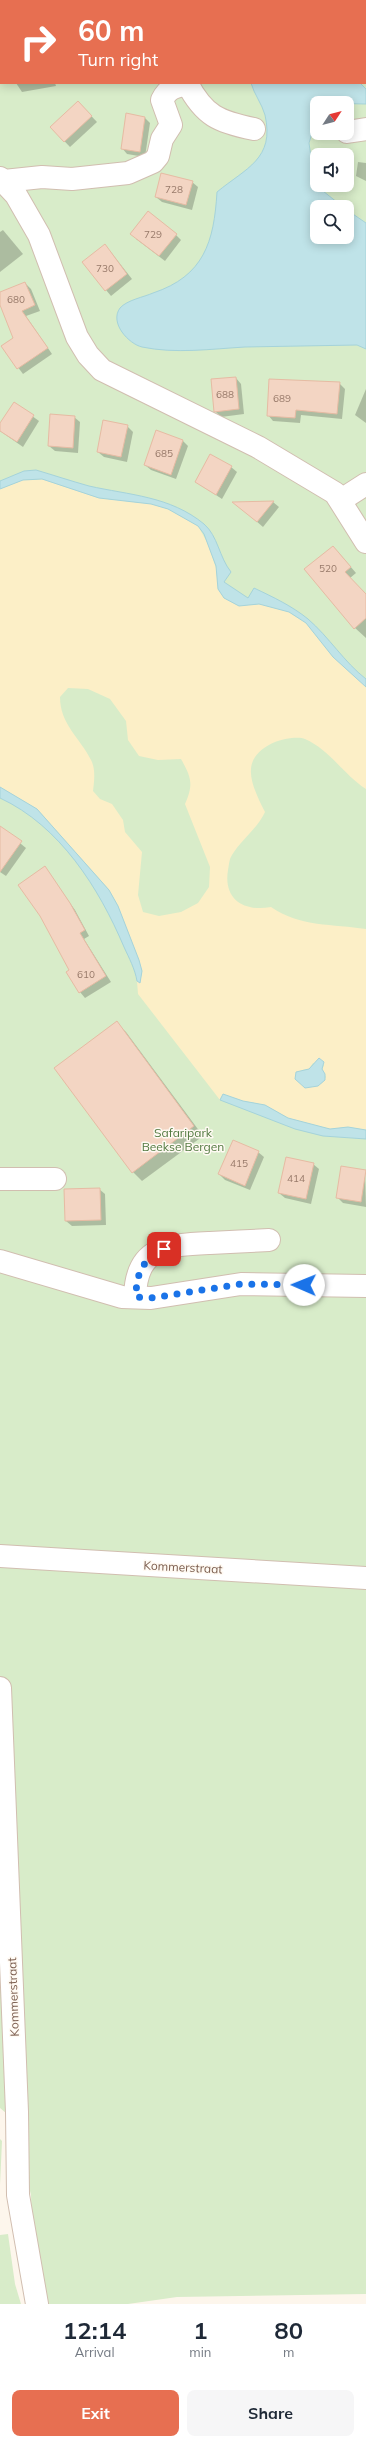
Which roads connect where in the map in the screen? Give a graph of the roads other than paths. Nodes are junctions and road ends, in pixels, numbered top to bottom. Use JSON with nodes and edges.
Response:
{"nodes":[{"id":1,"x":188,"y":84,"type":"edge"},
{"id":2,"x":366,"y":129,"type":"edge"},
{"id":3,"x":254,"y":130,"type":"dead end"},
{"id":4,"x":354,"y":131,"type":"edge"},
{"id":5,"x":2,"y":179,"type":"edge"},
{"id":6,"x":366,"y":484,"type":"edge"},
{"id":7,"x":341,"y":500,"type":"junction"},
{"id":8,"x":366,"y":542,"type":"edge"},
{"id":9,"x":0,"y":1179,"type":"edge"},
{"id":10,"x":56,"y":1179,"type":"dead end"},
{"id":11,"x":269,"y":1240,"type":"dead end"},
{"id":12,"x":0,"y":1261,"type":"edge"},
{"id":13,"x":366,"y":1286,"type":"edge"},
{"id":14,"x":136,"y":1297,"type":"junction"},
{"id":15,"x":0,"y":1556,"type":"edge"},
{"id":16,"x":366,"y":1578,"type":"edge"},
{"id":17,"x":0,"y":1688,"type":"edge"},
{"id":18,"x":37,"y":2304,"type":"edge"}],
"edges":[{"from":1,"to":3,"type":"street"},
{"from":1,"to":5,"type":"street"},
{"from":2,"to":4,"type":"street"},
{"from":5,"to":7,"type":"street"},
{"from":6,"to":7,"type":"street"},
{"from":7,"to":8,"type":"street"},
{"from":9,"to":10,"type":"street"},
{"from":11,"to":14,"type":"street"},
{"from":12,"to":14,"type":"street"},
{"from":13,"to":14,"type":"street"},
{"from":15,"to":16,"type":"street","name":"Kommerstraat"},
{"from":17,"to":18,"type":"street","name":"Kommerstraat"}]}
